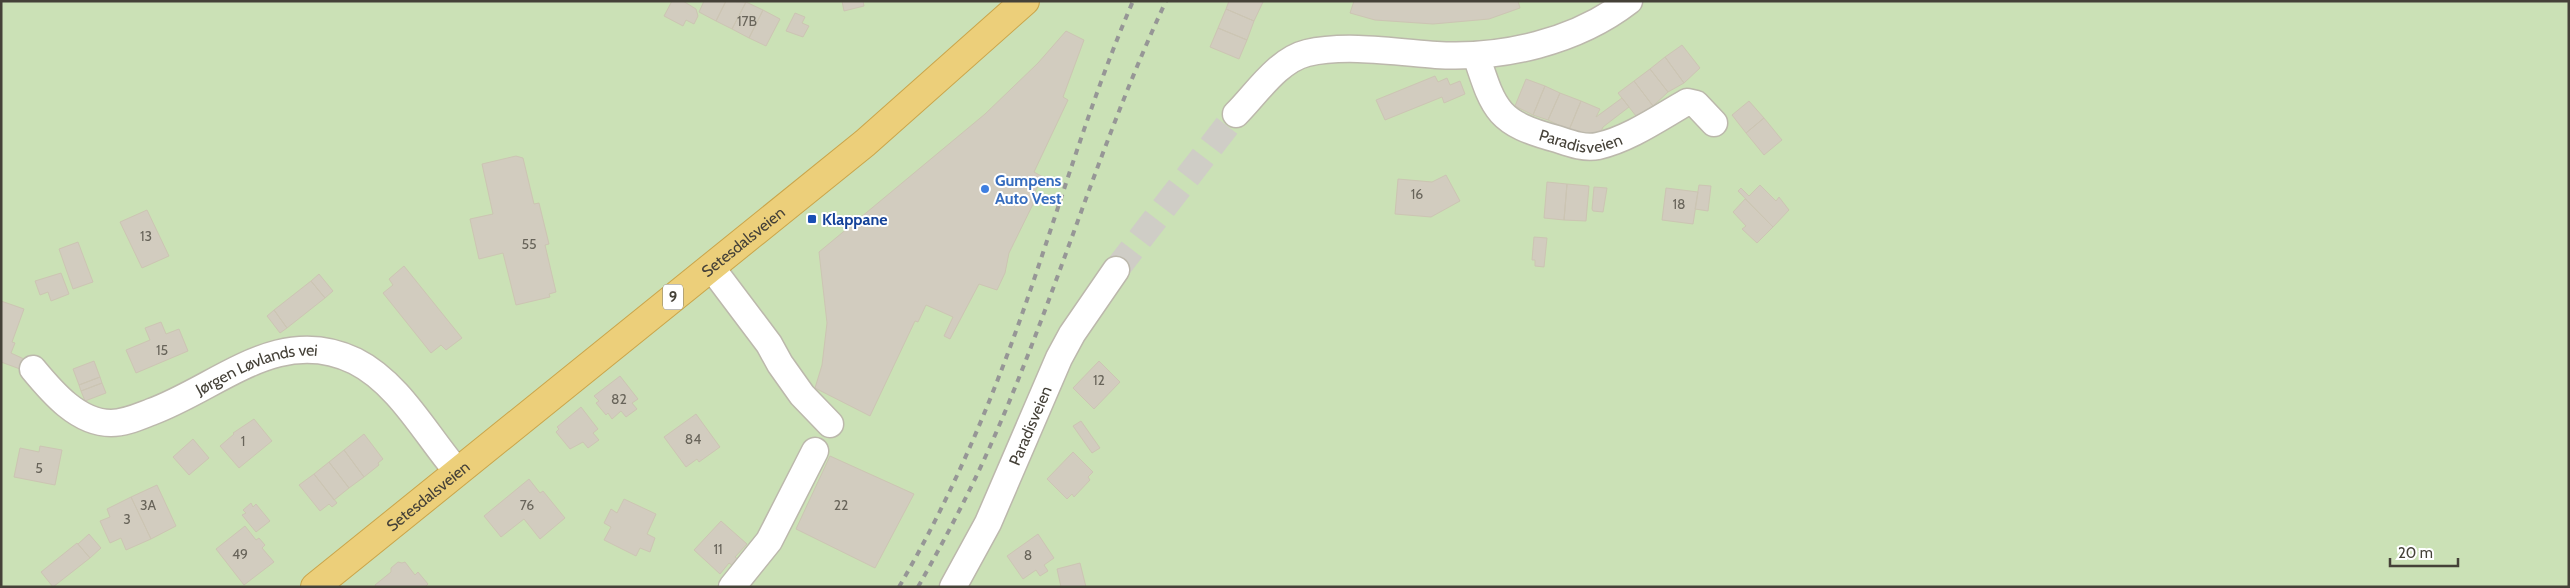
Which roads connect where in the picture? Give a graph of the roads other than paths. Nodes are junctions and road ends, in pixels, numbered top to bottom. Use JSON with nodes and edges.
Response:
{"nodes":[{"id":1,"x":1025,"y":1,"type":"edge"},
{"id":2,"x":1629,"y":1,"type":"edge"},
{"id":3,"x":1476,"y":55,"type":"junction"},
{"id":4,"x":1236,"y":114,"type":"tunnel mouth"},
{"id":5,"x":1714,"y":123,"type":"dead end"},
{"id":6,"x":711,"y":267,"type":"junction"},
{"id":7,"x":1116,"y":270,"type":"tunnel mouth"},
{"id":8,"x":33,"y":368,"type":"dead end"},
{"id":9,"x":830,"y":424,"type":"dead end"},
{"id":10,"x":815,"y":452,"type":"dead end"},
{"id":11,"x":457,"y":471,"type":"junction"},
{"id":12,"x":325,"y":584,"type":"edge"},
{"id":13,"x":732,"y":587,"type":"edge"},
{"id":14,"x":953,"y":587,"type":"edge"}],
"edges":[{"from":1,"to":6,"type":"highway","name":"Setesdalsveien","number":"9"},
{"from":2,"to":3,"type":"street"},
{"from":3,"to":4,"type":"street"},
{"from":3,"to":5,"type":"street","name":"Paradisveien"},
{"from":6,"to":9,"type":"street"},
{"from":6,"to":11,"type":"highway","name":"Setesdalsveien","number":"9"},
{"from":7,"to":14,"type":"street","name":"Paradisveien"},
{"from":8,"to":11,"type":"street","name":"Jørgen Løvlands vei"},
{"from":10,"to":13,"type":"street"},
{"from":11,"to":12,"type":"highway","name":"Setesdalsveien","number":"9"}]}
